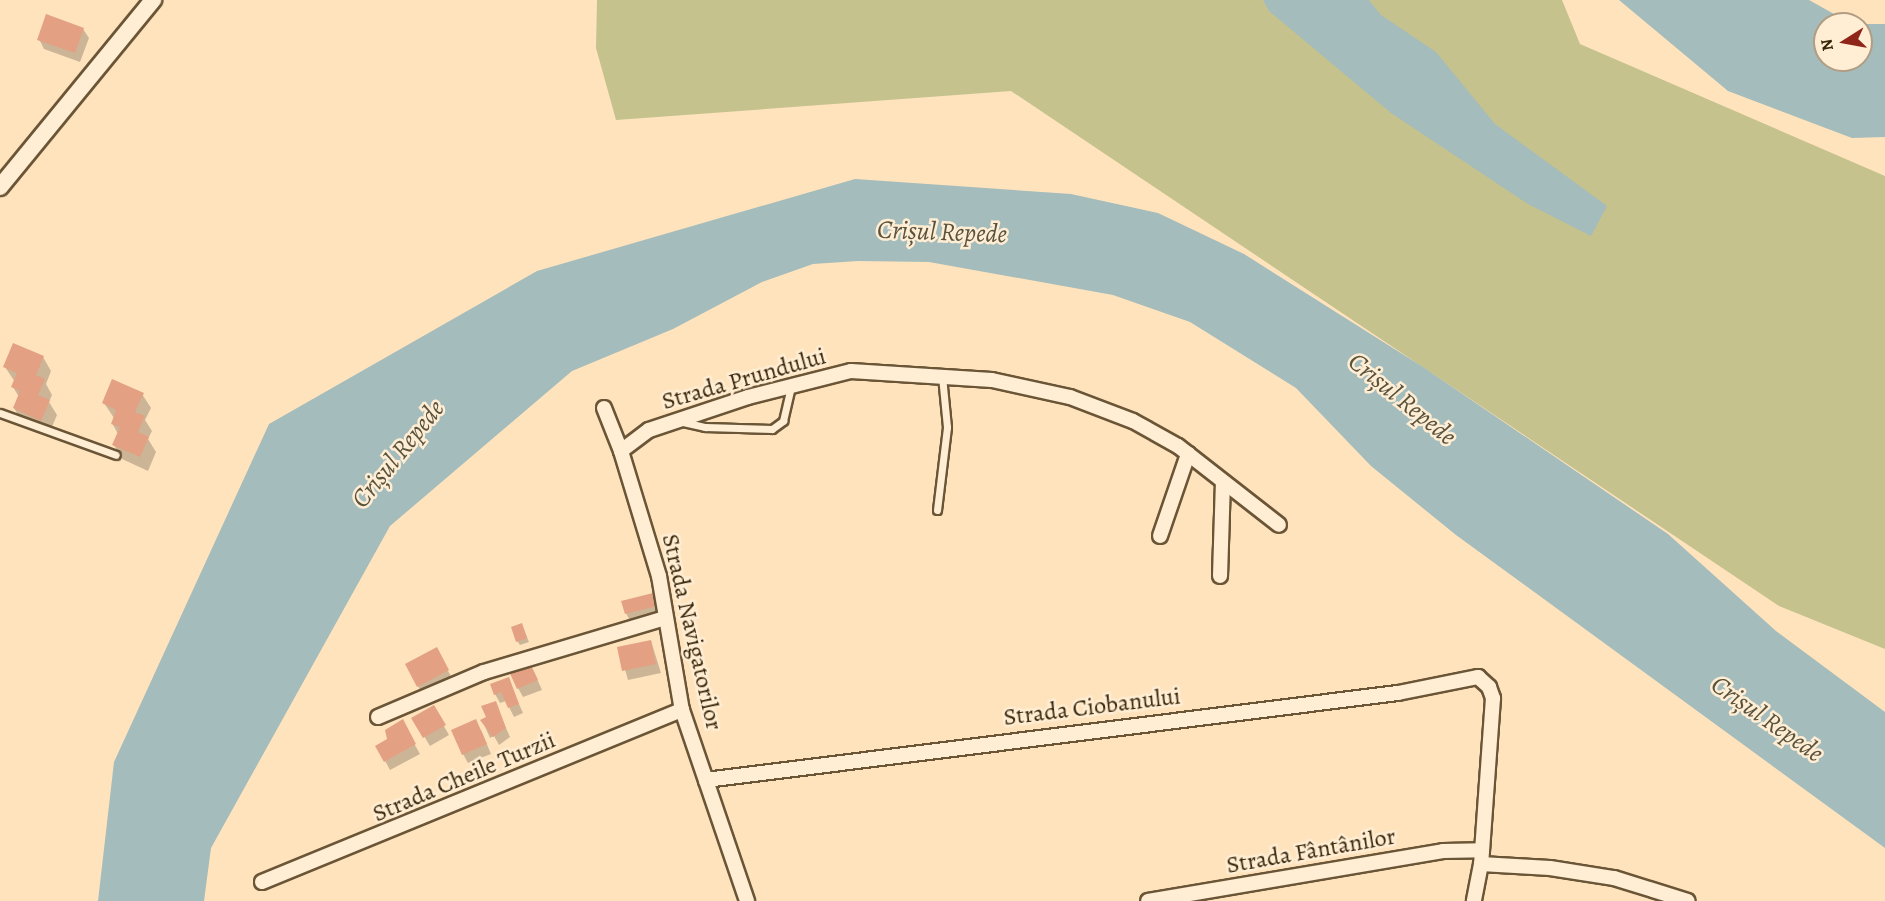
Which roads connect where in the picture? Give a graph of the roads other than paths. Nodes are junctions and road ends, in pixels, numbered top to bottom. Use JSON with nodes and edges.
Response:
{"nodes":[{"id":1,"x":153,"y":0,"type":"edge"},
{"id":2,"x":0,"y":188,"type":"edge"},
{"id":3,"x":942,"y":375,"type":"junction"},
{"id":4,"x":791,"y":386,"type":"junction"},
{"id":5,"x":604,"y":408,"type":"dead end"},
{"id":6,"x":0,"y":413,"type":"edge"},
{"id":7,"x":681,"y":421,"type":"junction"},
{"id":8,"x":621,"y":452,"type":"junction"},
{"id":9,"x":1188,"y":454,"type":"junction"},
{"id":10,"x":116,"y":455,"type":"dead end"},
{"id":11,"x":1222,"y":483,"type":"junction"},
{"id":12,"x":936,"y":510,"type":"dead end"},
{"id":13,"x":1279,"y":525,"type":"dead end"},
{"id":14,"x":1160,"y":536,"type":"dead end"},
{"id":15,"x":1220,"y":576,"type":"dead end"},
{"id":16,"x":665,"y":618,"type":"junction"},
{"id":17,"x":682,"y":710,"type":"junction"},
{"id":18,"x":378,"y":717,"type":"dead end"},
{"id":19,"x":706,"y":780,"type":"junction"},
{"id":20,"x":1482,"y":857,"type":"junction"},
{"id":21,"x":262,"y":882,"type":"dead end"},
{"id":22,"x":747,"y":901,"type":"edge"},
{"id":23,"x":1148,"y":901,"type":"edge"},
{"id":24,"x":1474,"y":901,"type":"edge"},
{"id":25,"x":1688,"y":901,"type":"edge"}],
"edges":[{"from":1,"to":2,"type":"street"},
{"from":3,"to":4,"type":"street","name":"Strada Prundului"},
{"from":3,"to":9,"type":"street","name":"Strada Prundului"},
{"from":3,"to":12,"type":"lane"},
{"from":4,"to":7,"type":"street","name":"Strada Prundului"},
{"from":4,"to":7,"type":"lane"},
{"from":5,"to":8,"type":"street","name":"Strada Navigatorilor"},
{"from":6,"to":10,"type":"lane"},
{"from":7,"to":8,"type":"street","name":"Strada Prundului"},
{"from":8,"to":16,"type":"street","name":"Strada Navigatorilor"},
{"from":9,"to":11,"type":"street","name":"Strada Prundului"},
{"from":9,"to":14,"type":"street"},
{"from":11,"to":13,"type":"street","name":"Strada Prundului"},
{"from":11,"to":15,"type":"street"},
{"from":16,"to":17,"type":"street","name":"Strada Navigatorilor"},
{"from":16,"to":18,"type":"street"},
{"from":17,"to":19,"type":"street","name":"Strada Navigatorilor"},
{"from":17,"to":21,"type":"street","name":"Strada Cheile Turzii"},
{"from":19,"to":20,"type":"street","name":"Strada Ciobanului"},
{"from":19,"to":22,"type":"street","name":"Strada Navigatorilor"},
{"from":20,"to":23,"type":"street","name":"Strada Fântânilor"},
{"from":20,"to":24,"type":"street"},
{"from":20,"to":25,"type":"street","name":"Strada Fântânilor"}]}
